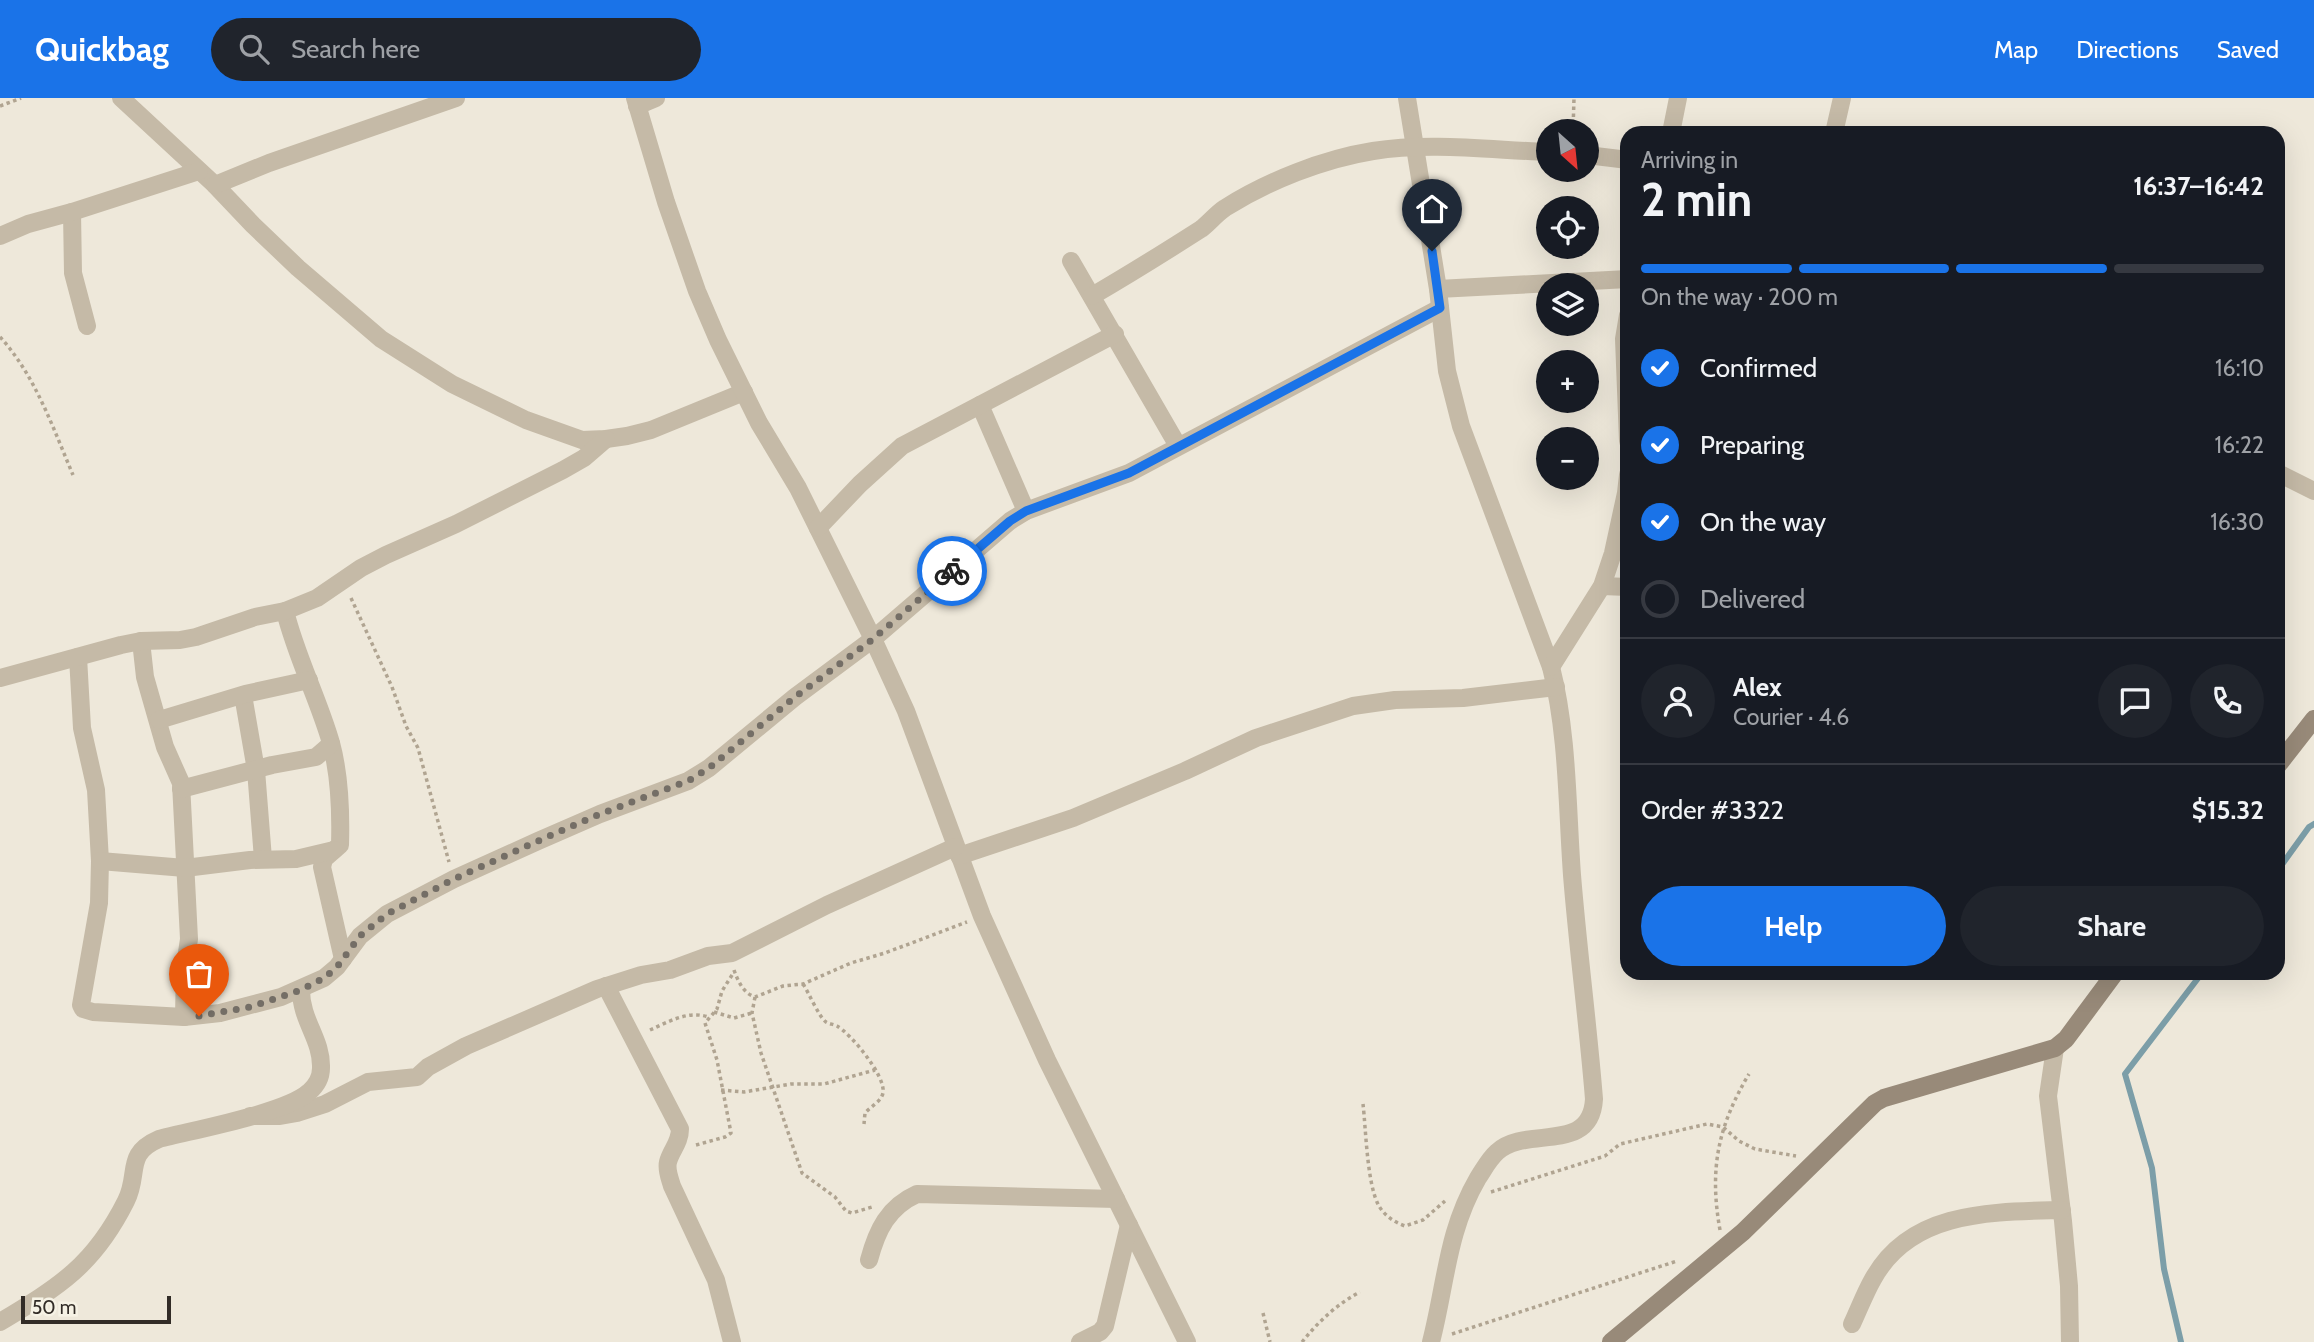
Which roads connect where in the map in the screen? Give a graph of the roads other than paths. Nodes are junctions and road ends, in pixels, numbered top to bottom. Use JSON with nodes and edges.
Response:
{"nodes":[{"id":1,"x":121,"y":98,"type":"edge"},
{"id":2,"x":456,"y":98,"type":"edge"},
{"id":3,"x":656,"y":98,"type":"edge"},
{"id":4,"x":1407,"y":98,"type":"edge"},
{"id":5,"x":1678,"y":98,"type":"edge"},
{"id":6,"x":1842,"y":98,"type":"edge"},
{"id":7,"x":636,"y":102,"type":"edge"},
{"id":8,"x":1672,"y":126,"type":"edge"},
{"id":9,"x":1836,"y":126,"type":"edge"},
{"id":10,"x":1414,"y":147,"type":"junction"},
{"id":11,"x":1536,"y":152,"type":"edge"},
{"id":12,"x":1600,"y":157,"type":"edge"},
{"id":13,"x":1620,"y":159,"type":"edge"},
{"id":14,"x":200,"y":171,"type":"junction"},
{"id":15,"x":215,"y":185,"type":"junction"},
{"id":16,"x":72,"y":212,"type":"junction"},
{"id":17,"x":0,"y":236,"type":"edge"},
{"id":18,"x":1071,"y":261,"type":"dead end"},
{"id":19,"x":1620,"y":279,"type":"edge"},
{"id":20,"x":1438,"y":289,"type":"junction"},
{"id":21,"x":1092,"y":296,"type":"junction"},
{"id":22,"x":1440,"y":308,"type":"junction"},
{"id":23,"x":87,"y":326,"type":"dead end"},
{"id":24,"x":1115,"y":334,"type":"junction"},
{"id":25,"x":744,"y":392,"type":"junction"},
{"id":26,"x":980,"y":405,"type":"junction"},
{"id":27,"x":606,"y":439,"type":"junction"},
{"id":28,"x":1178,"y":446,"type":"junction"},
{"id":29,"x":2285,"y":476,"type":"edge"},
{"id":30,"x":2314,"y":491,"type":"edge"},
{"id":31,"x":1026,"y":511,"type":"junction"},
{"id":32,"x":1620,"y":521,"type":"edge"},
{"id":33,"x":818,"y":528,"type":"junction"},
{"id":34,"x":1602,"y":586,"type":"junction"},
{"id":35,"x":1620,"y":587,"type":"edge"},
{"id":36,"x":285,"y":611,"type":"junction"},
{"id":37,"x":873,"y":639,"type":"junction"},
{"id":38,"x":141,"y":641,"type":"junction"},
{"id":39,"x":78,"y":657,"type":"junction"},
{"id":40,"x":1551,"y":667,"type":"junction"},
{"id":41,"x":0,"y":678,"type":"edge"},
{"id":42,"x":309,"y":680,"type":"junction"},
{"id":43,"x":1556,"y":687,"type":"junction"},
{"id":44,"x":243,"y":695,"type":"junction"},
{"id":45,"x":2314,"y":719,"type":"edge"},
{"id":46,"x":159,"y":720,"type":"junction"},
{"id":47,"x":331,"y":744,"type":"junction"},
{"id":48,"x":2285,"y":756,"type":"edge"},
{"id":49,"x":256,"y":770,"type":"junction"},
{"id":50,"x":181,"y":789,"type":"junction"},
{"id":51,"x":334,"y":850,"type":"junction"},
{"id":52,"x":957,"y":851,"type":"junction"},
{"id":53,"x":263,"y":859,"type":"junction"},
{"id":54,"x":100,"y":861,"type":"junction"},
{"id":55,"x":185,"y":869,"type":"junction"},
{"id":56,"x":344,"y":959,"type":"junction"},
{"id":57,"x":2110,"y":980,"type":"edge"},
{"id":58,"x":606,"y":986,"type":"junction"},
{"id":59,"x":301,"y":990,"type":"junction"},
{"id":60,"x":184,"y":1017,"type":"junction"},
{"id":61,"x":2055,"y":1048,"type":"junction"},
{"id":62,"x":250,"y":1116,"type":"junction"},
{"id":63,"x":1116,"y":1199,"type":"junction"},
{"id":64,"x":2062,"y":1210,"type":"junction"},
{"id":65,"x":1129,"y":1225,"type":"junction"},
{"id":66,"x":869,"y":1260,"type":"dead end"},
{"id":67,"x":0,"y":1322,"type":"edge"},
{"id":68,"x":1852,"y":1324,"type":"dead end"},
{"id":69,"x":1431,"y":1341,"type":"edge"},
{"id":70,"x":732,"y":1342,"type":"edge"},
{"id":71,"x":1080,"y":1342,"type":"edge"},
{"id":72,"x":1187,"y":1342,"type":"edge"},
{"id":73,"x":1611,"y":1342,"type":"edge"},
{"id":74,"x":2070,"y":1342,"type":"edge"}],
"edges":[{"from":1,"to":14,"type":"street"},
{"from":2,"to":15,"type":"street"},
{"from":3,"to":7,"type":"street"},
{"from":4,"to":10,"type":"street"},
{"from":5,"to":8,"type":"street"},
{"from":6,"to":9,"type":"street"},
{"from":7,"to":25,"type":"street"},
{"from":10,"to":11,"type":"street"},
{"from":10,"to":20,"type":"street"},
{"from":10,"to":21,"type":"street"},
{"from":12,"to":13,"type":"street"},
{"from":14,"to":15,"type":"street"},
{"from":14,"to":16,"type":"street"},
{"from":15,"to":27,"type":"street"},
{"from":16,"to":17,"type":"street"},
{"from":16,"to":23,"type":"street"},
{"from":18,"to":21,"type":"street"},
{"from":19,"to":20,"type":"street"},
{"from":20,"to":22,"type":"street"},
{"from":21,"to":24,"type":"street"},
{"from":22,"to":28,"type":"street"},
{"from":22,"to":40,"type":"street"},
{"from":24,"to":26,"type":"street"},
{"from":24,"to":28,"type":"street"},
{"from":25,"to":27,"type":"street"},
{"from":25,"to":33,"type":"street"},
{"from":26,"to":31,"type":"street"},
{"from":26,"to":33,"type":"street"},
{"from":27,"to":36,"type":"street"},
{"from":28,"to":31,"type":"street"},
{"from":29,"to":30,"type":"street"},
{"from":31,"to":37,"type":"street"},
{"from":32,"to":34,"type":"street"},
{"from":33,"to":37,"type":"street"},
{"from":34,"to":35,"type":"street"},
{"from":34,"to":40,"type":"street"},
{"from":36,"to":38,"type":"street"},
{"from":36,"to":42,"type":"street"},
{"from":37,"to":52,"type":"street"},
{"from":37,"to":56,"type":"street"},
{"from":38,"to":39,"type":"street"},
{"from":38,"to":46,"type":"street"},
{"from":39,"to":41,"type":"street"},
{"from":39,"to":54,"type":"street"},
{"from":40,"to":43,"type":"street"},
{"from":42,"to":44,"type":"street"},
{"from":42,"to":47,"type":"street"},
{"from":43,"to":52,"type":"street"},
{"from":43,"to":69,"type":"street"},
{"from":44,"to":46,"type":"street"},
{"from":44,"to":49,"type":"street"},
{"from":45,"to":48,"type":"street"},
{"from":46,"to":50,"type":"street"},
{"from":47,"to":49,"type":"street"},
{"from":47,"to":51,"type":"street"},
{"from":49,"to":50,"type":"street"},
{"from":49,"to":53,"type":"street"},
{"from":50,"to":55,"type":"street"},
{"from":51,"to":53,"type":"street"},
{"from":51,"to":56,"type":"street"},
{"from":52,"to":58,"type":"street"},
{"from":52,"to":63,"type":"street"},
{"from":53,"to":55,"type":"street"},
{"from":54,"to":55,"type":"street"},
{"from":54,"to":60,"type":"street"},
{"from":55,"to":60,"type":"street"},
{"from":56,"to":59,"type":"street"},
{"from":57,"to":61,"type":"street"},
{"from":58,"to":62,"type":"street"},
{"from":58,"to":70,"type":"street"},
{"from":59,"to":60,"type":"street"},
{"from":59,"to":62,"type":"street"},
{"from":61,"to":64,"type":"street"},
{"from":61,"to":73,"type":"street"},
{"from":62,"to":67,"type":"street"},
{"from":63,"to":65,"type":"street"},
{"from":63,"to":66,"type":"street"},
{"from":64,"to":68,"type":"street"},
{"from":64,"to":74,"type":"street"},
{"from":65,"to":71,"type":"street"},
{"from":65,"to":72,"type":"street"}]}
